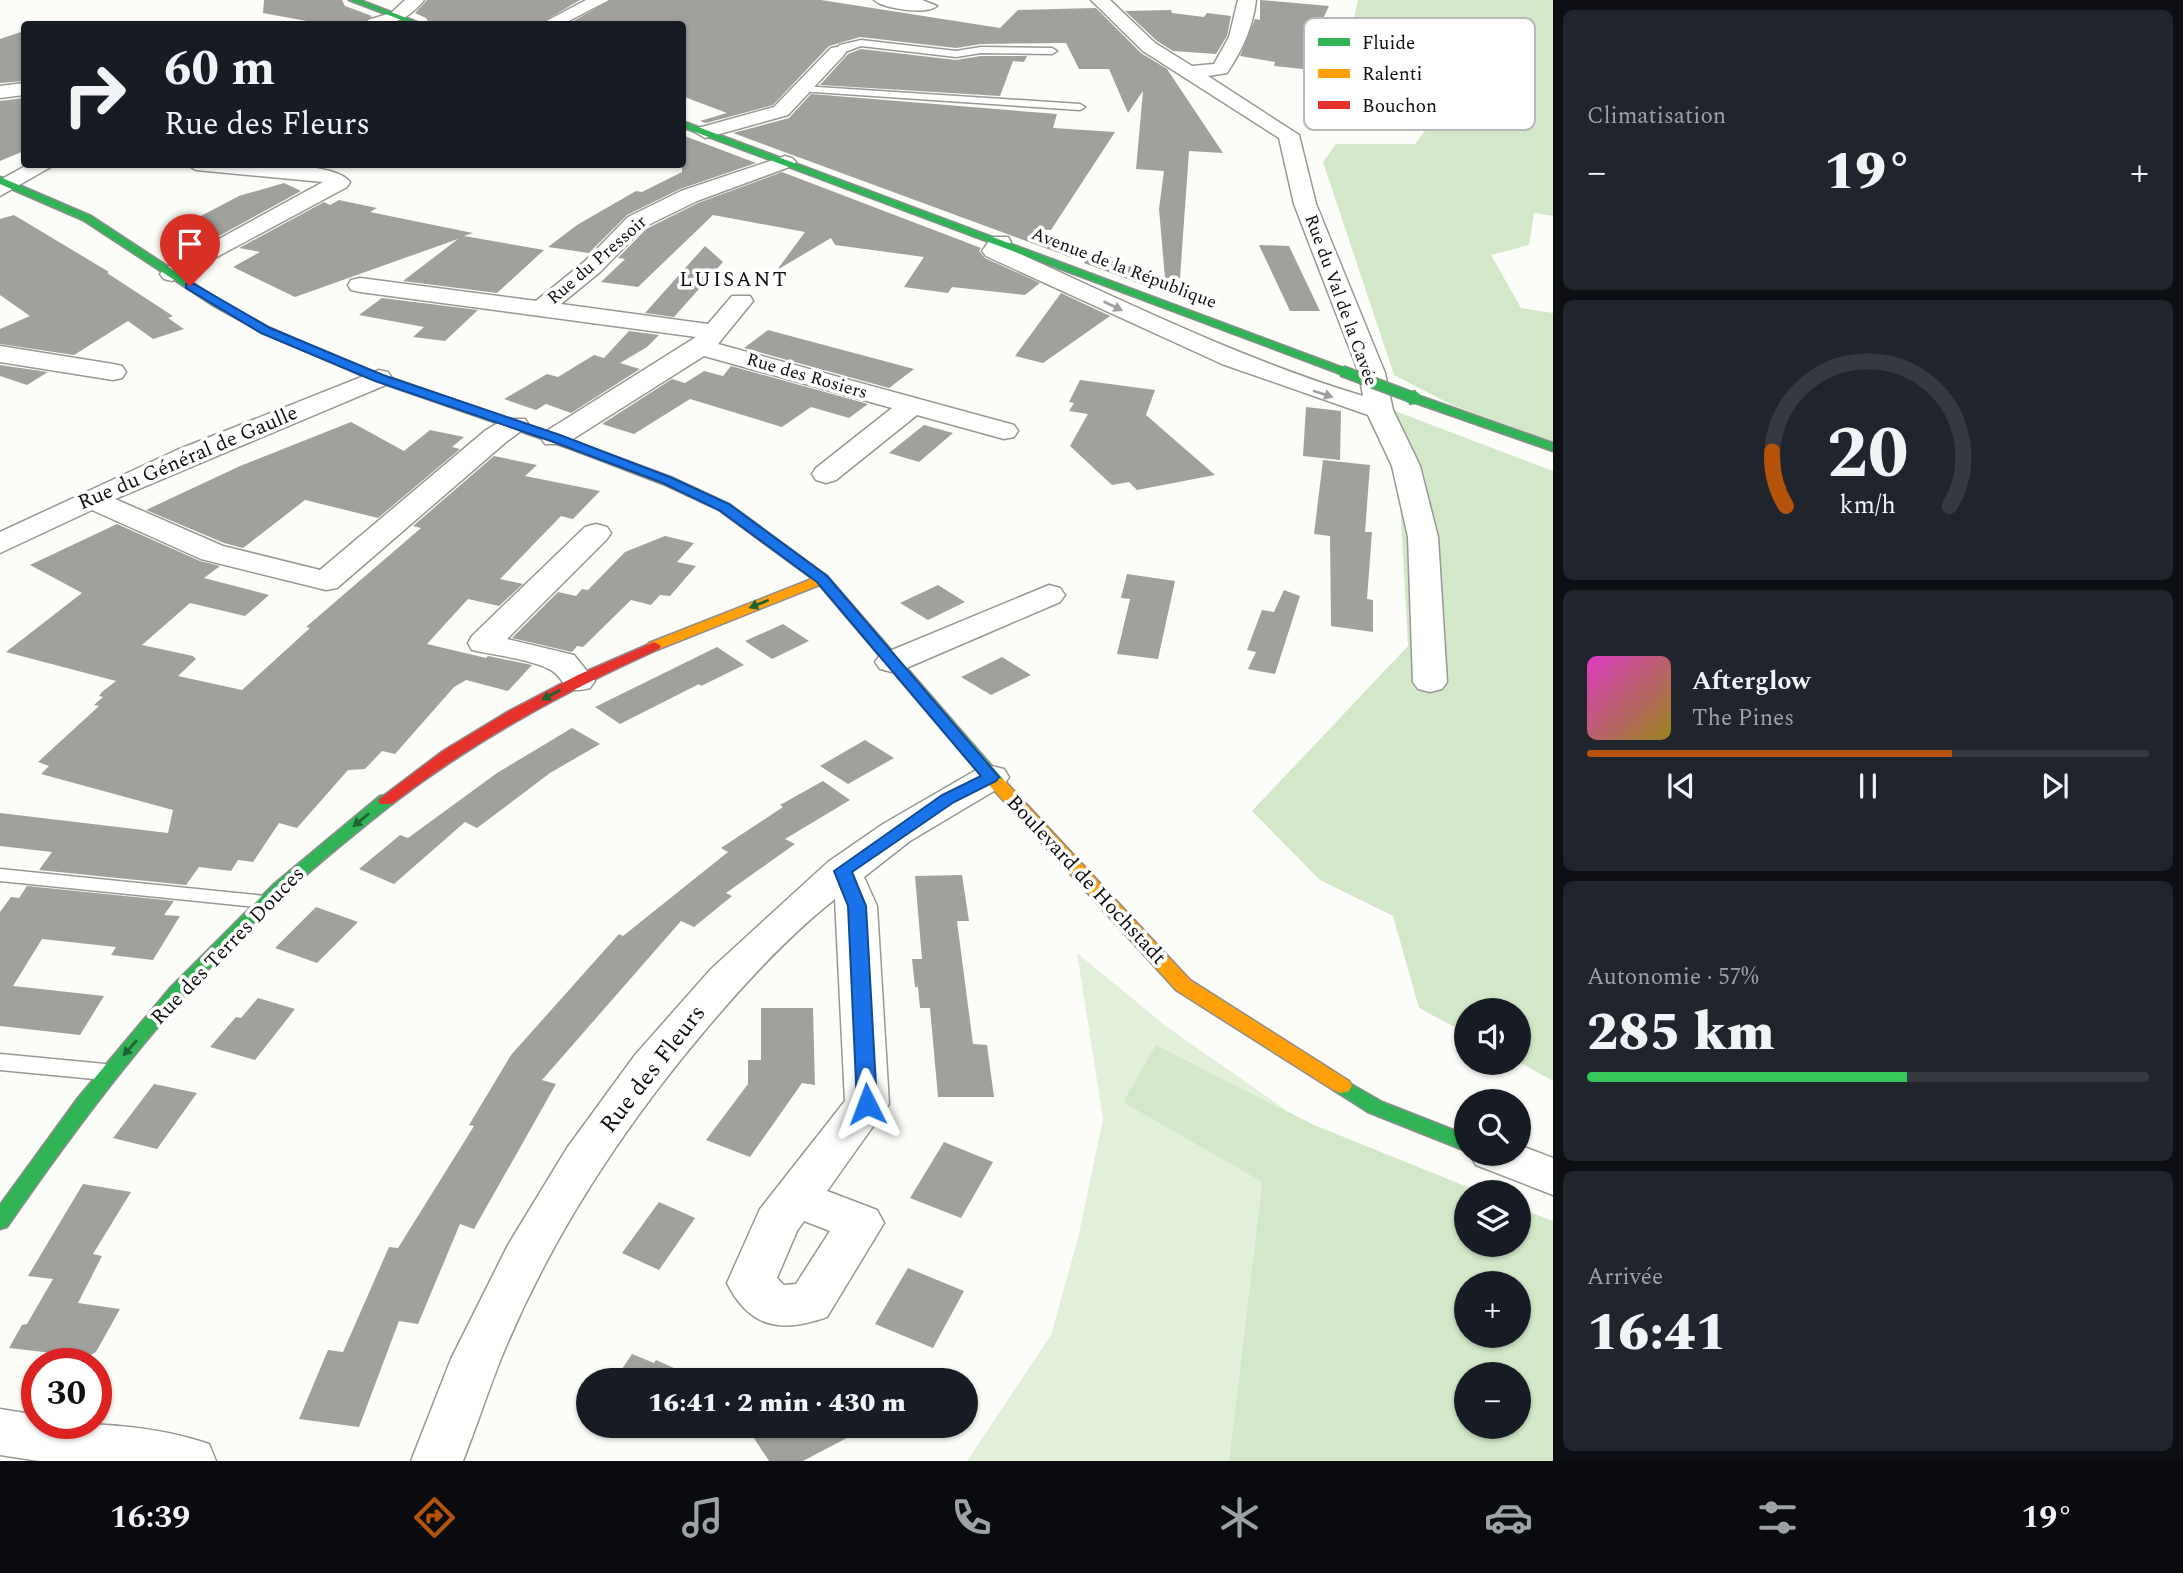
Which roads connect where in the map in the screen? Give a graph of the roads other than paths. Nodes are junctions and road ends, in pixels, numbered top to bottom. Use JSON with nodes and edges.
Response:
{"nodes":[{"id":1,"x":353,"y":0,"type":"edge"},
{"id":2,"x":415,"y":0,"type":"edge"},
{"id":3,"x":600,"y":0,"type":"edge"},
{"id":4,"x":883,"y":0,"type":"edge"},
{"id":5,"x":1100,"y":0,"type":"edge"},
{"id":6,"x":1247,"y":0,"type":"edge"},
{"id":7,"x":928,"y":6,"type":"dead end"},
{"id":8,"x":397,"y":17,"type":"junction"},
{"id":9,"x":384,"y":21,"type":"edge"},
{"id":10,"x":409,"y":21,"type":"edge"},
{"id":11,"x":556,"y":21,"type":"edge"},
{"id":12,"x":1052,"y":51,"type":"dead end"},
{"id":13,"x":837,"y":52,"type":"joint"},
{"id":14,"x":1189,"y":72,"type":"junction"},
{"id":15,"x":21,"y":89,"type":"edge"},
{"id":16,"x":802,"y":89,"type":"junction"},
{"id":17,"x":0,"y":92,"type":"edge"},
{"id":18,"x":1080,"y":107,"type":"dead end"},
{"id":19,"x":686,"y":125,"type":"edge"},
{"id":20,"x":705,"y":132,"type":"junction"},
{"id":21,"x":785,"y":162,"type":"junction"},
{"id":22,"x":38,"y":168,"type":"edge"},
{"id":23,"x":241,"y":168,"type":"edge"},
{"id":24,"x":4,"y":184,"type":"edge"},
{"id":25,"x":1000,"y":242,"type":"junction"},
{"id":26,"x":172,"y":274,"type":"junction"},
{"id":27,"x":360,"y":285,"type":"dead end"},
{"id":28,"x":741,"y":301,"type":"dead end"},
{"id":29,"x":541,"y":309,"type":"junction"},
{"id":30,"x":707,"y":339,"type":"junction"},
{"id":31,"x":0,"y":354,"type":"edge"},
{"id":32,"x":113,"y":372,"type":"dead end"},
{"id":33,"x":379,"y":378,"type":"junction"},
{"id":34,"x":912,"y":406,"type":"junction"},
{"id":35,"x":1378,"y":410,"type":"junction"},
{"id":36,"x":515,"y":425,"type":"junction"},
{"id":37,"x":1004,"y":431,"type":"dead end"},
{"id":38,"x":555,"y":438,"type":"junction"},
{"id":39,"x":1553,"y":447,"type":"edge"},
{"id":40,"x":825,"y":474,"type":"dead end"},
{"id":41,"x":92,"y":499,"type":"junction"},
{"id":42,"x":596,"y":533,"type":"dead end"},
{"id":43,"x":0,"y":544,"type":"edge"},
{"id":44,"x":822,"y":579,"type":"junction"},
{"id":45,"x":1049,"y":595,"type":"dead end"},
{"id":46,"x":892,"y":662,"type":"junction"},
{"id":47,"x":578,"y":681,"type":"junction"},
{"id":48,"x":1430,"y":682,"type":"dead end"},
{"id":49,"x":991,"y":777,"type":"junction"},
{"id":50,"x":842,"y":871,"type":"junction"},
{"id":51,"x":0,"y":875,"type":"edge"},
{"id":52,"x":265,"y":902,"type":"junction"},
{"id":53,"x":0,"y":1062,"type":"edge"},
{"id":54,"x":109,"y":1073,"type":"junction"},
{"id":55,"x":1454,"y":1138,"type":"edge"},
{"id":56,"x":1525,"y":1166,"type":"edge"},
{"id":57,"x":1553,"y":1177,"type":"edge"},
{"id":58,"x":796,"y":1198,"type":"dead end"},
{"id":59,"x":0,"y":1221,"type":"edge"},
{"id":60,"x":0,"y":1432,"type":"edge"},
{"id":61,"x":190,"y":1461,"type":"edge"},
{"id":62,"x":437,"y":1461,"type":"edge"}],
"edges":[{"from":1,"to":8,"type":"street"},
{"from":2,"to":8,"type":"street"},
{"from":3,"to":11,"type":"street"},
{"from":4,"to":7,"type":"street"},
{"from":5,"to":14,"type":"street","name":"Rue du Val de la Cavée"},
{"from":6,"to":14,"type":"street"},
{"from":8,"to":9,"type":"street"},
{"from":8,"to":10,"type":"street"},
{"from":12,"to":13,"type":"lane"},
{"from":13,"to":16,"type":"street"},
{"from":14,"to":35,"type":"street","name":"Rue du Val de la Cavée"},
{"from":15,"to":17,"type":"street"},
{"from":16,"to":18,"type":"lane"},
{"from":16,"to":20,"type":"street"},
{"from":19,"to":20,"type":"street","name":"Avenue de la République"},
{"from":20,"to":21,"type":"street","name":"Avenue de la République"},
{"from":21,"to":25,"type":"street","name":"Avenue de la République"},
{"from":21,"to":29,"type":"street","name":"Rue du Pressoir"},
{"from":22,"to":24,"type":"street"},
{"from":23,"to":26,"type":"street"},
{"from":24,"to":26,"type":"street","name":"Boulevard de Hochstadt"},
{"from":25,"to":35,"type":"street","one_way":true},
{"from":25,"to":39,"type":"street","name":"Avenue de la République","bridge":true},
{"from":26,"to":33,"type":"street","name":"Boulevard de Hochstadt"},
{"from":27,"to":29,"type":"street","name":"Rue du Pressoir"},
{"from":28,"to":30,"type":"street"},
{"from":29,"to":30,"type":"street","name":"Rue des Rosiers"},
{"from":30,"to":34,"type":"street","name":"Rue des Rosiers"},
{"from":30,"to":38,"type":"street"},
{"from":31,"to":32,"type":"street"},
{"from":33,"to":36,"type":"street","name":"Boulevard de Hochstadt"},
{"from":33,"to":41,"type":"street","name":"Rue du Général de Gaulle"},
{"from":34,"to":37,"type":"street","name":"Rue des Rosiers"},
{"from":34,"to":40,"type":"street","name":"Rue des Rosiers"},
{"from":35,"to":48,"type":"street","name":"Rue du Val de la Cavée"},
{"from":36,"to":38,"type":"street","name":"Boulevard de Hochstadt"},
{"from":36,"to":41,"type":"street"},
{"from":38,"to":44,"type":"street","name":"Boulevard de Hochstadt"},
{"from":41,"to":43,"type":"street","name":"Rue du Général de Gaulle"},
{"from":42,"to":47,"type":"street"},
{"from":44,"to":46,"type":"street","name":"Boulevard de Hochstadt"},
{"from":44,"to":47,"type":"street","name":"Rue des Terres Douces","one_way":true},
{"from":45,"to":46,"type":"street"},
{"from":46,"to":49,"type":"street","name":"Boulevard de Hochstadt"},
{"from":47,"to":52,"type":"street","name":"Rue des Terres Douces","one_way":true},
{"from":49,"to":50,"type":"street","name":"Rue des Fleurs"},
{"from":49,"to":55,"type":"street","name":"Boulevard de Hochstadt"},
{"from":50,"to":58,"type":"street"},
{"from":50,"to":62,"type":"street","name":"Rue des Fleurs"},
{"from":51,"to":52,"type":"lane"},
{"from":52,"to":54,"type":"street","name":"Rue des Terres Douces","one_way":true},
{"from":53,"to":54,"type":"lane"},
{"from":54,"to":59,"type":"street","name":"Rue des Terres Douces"},
{"from":56,"to":57,"type":"street"},
{"from":60,"to":61,"type":"street"}]}
